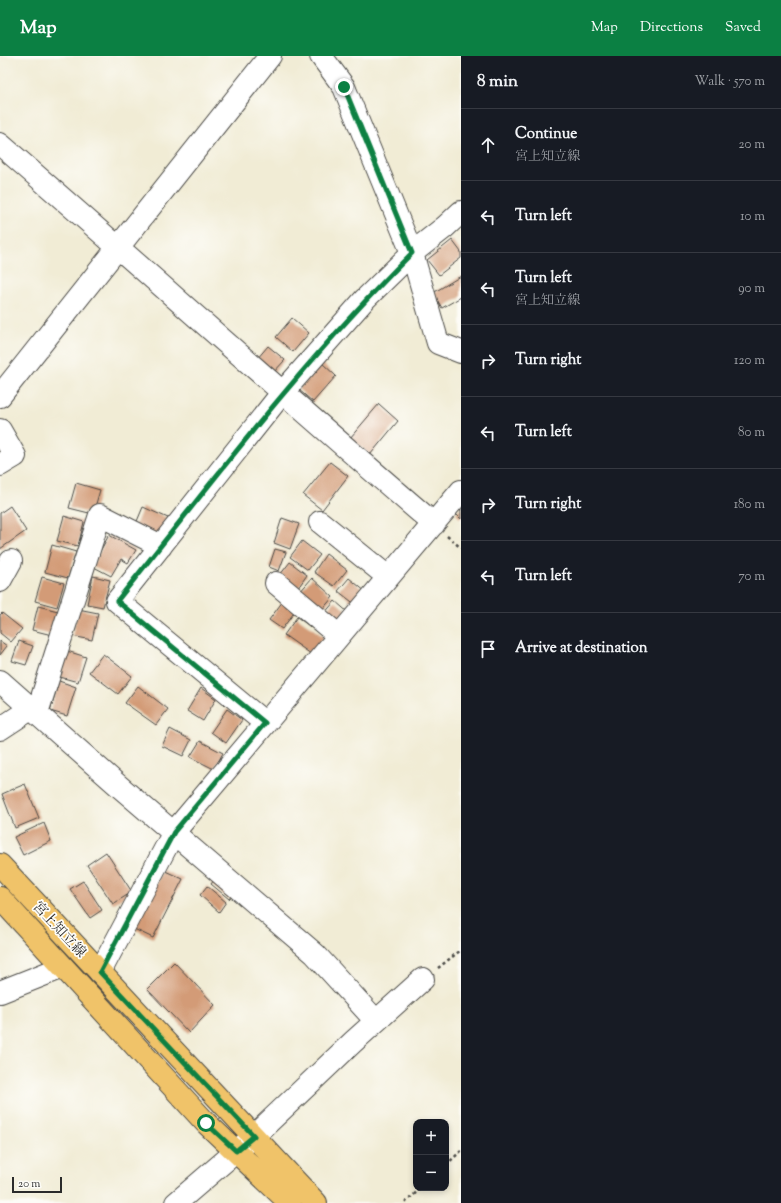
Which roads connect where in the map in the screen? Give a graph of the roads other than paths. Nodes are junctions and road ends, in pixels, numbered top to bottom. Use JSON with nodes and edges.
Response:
{"nodes":[{"id":1,"x":270,"y":56,"type":"edge"},
{"id":2,"x":321,"y":56,"type":"edge"},
{"id":3,"x":0,"y":144,"type":"edge"},
{"id":4,"x":461,"y":212,"type":"edge"},
{"id":5,"x":119,"y":247,"type":"junction"},
{"id":6,"x":412,"y":253,"type":"junction"},
{"id":7,"x":461,"y":352,"type":"edge"},
{"id":8,"x":282,"y":393,"type":"junction"},
{"id":9,"x":0,"y":396,"type":"edge"},
{"id":10,"x":0,"y":430,"type":"edge"},
{"id":11,"x":0,"y":464,"type":"edge"},
{"id":12,"x":461,"y":491,"type":"edge"},
{"id":13,"x":320,"y":522,"type":"dead end"},
{"id":14,"x":434,"y":524,"type":"junction"},
{"id":15,"x":161,"y":546,"type":"junction"},
{"id":16,"x":11,"y":561,"type":"dead end"},
{"id":17,"x":388,"y":578,"type":"junction"},
{"id":18,"x":0,"y":581,"type":"edge"},
{"id":19,"x":276,"y":583,"type":"dead end"},
{"id":20,"x":339,"y":636,"type":"junction"},
{"id":21,"x":4,"y":688,"type":"edge"},
{"id":22,"x":35,"y":711,"type":"junction"},
{"id":23,"x":265,"y":723,"type":"junction"},
{"id":24,"x":0,"y":729,"type":"edge"},
{"id":25,"x":174,"y":832,"type":"junction"},
{"id":26,"x":0,"y":865,"type":"edge"},
{"id":27,"x":0,"y":898,"type":"edge"},
{"id":28,"x":63,"y":967,"type":"junction"},
{"id":29,"x":100,"y":972,"type":"junction"},
{"id":30,"x":423,"y":979,"type":"road end"},
{"id":31,"x":0,"y":992,"type":"edge"},
{"id":32,"x":376,"y":1021,"type":"junction"},
{"id":33,"x":254,"y":1136,"type":"junction"},
{"id":34,"x":236,"y":1151,"type":"junction"},
{"id":35,"x":176,"y":1203,"type":"edge"},
{"id":36,"x":290,"y":1203,"type":"edge"},
{"id":37,"x":316,"y":1203,"type":"edge"}],
"edges":[{"from":1,"to":5,"type":"street"},
{"from":2,"to":6,"type":"street"},
{"from":3,"to":5,"type":"street"},
{"from":4,"to":6,"type":"street"},
{"from":5,"to":8,"type":"street"},
{"from":5,"to":9,"type":"street"},
{"from":6,"to":7,"type":"street"},
{"from":6,"to":8,"type":"street"},
{"from":8,"to":14,"type":"street"},
{"from":8,"to":15,"type":"street"},
{"from":10,"to":11,"type":"street"},
{"from":12,"to":14,"type":"street"},
{"from":13,"to":17,"type":"street"},
{"from":14,"to":17,"type":"street"},
{"from":15,"to":22,"type":"street"},
{"from":15,"to":23,"type":"street"},
{"from":16,"to":18,"type":"street"},
{"from":17,"to":20,"type":"street"},
{"from":19,"to":20,"type":"street"},
{"from":20,"to":23,"type":"street"},
{"from":21,"to":22,"type":"street"},
{"from":22,"to":24,"type":"street"},
{"from":22,"to":25,"type":"street"},
{"from":23,"to":25,"type":"street"},
{"from":25,"to":29,"type":"street"},
{"from":25,"to":32,"type":"street"},
{"from":26,"to":29,"type":"main road","name":"宮上知立線"},
{"from":27,"to":28,"type":"main road","name":"宮上知立線"},
{"from":28,"to":31,"type":"street"},
{"from":28,"to":34,"type":"main road","name":"宮上知立線"},
{"from":29,"to":33,"type":"main road","name":"宮上知立線"},
{"from":30,"to":32,"type":"street"},
{"from":32,"to":33,"type":"street"},
{"from":33,"to":34,"type":"street"},
{"from":33,"to":37,"type":"main road","name":"宮上知立線"},
{"from":34,"to":35,"type":"street"},
{"from":34,"to":36,"type":"main road","name":"宮上知立線"}]}
